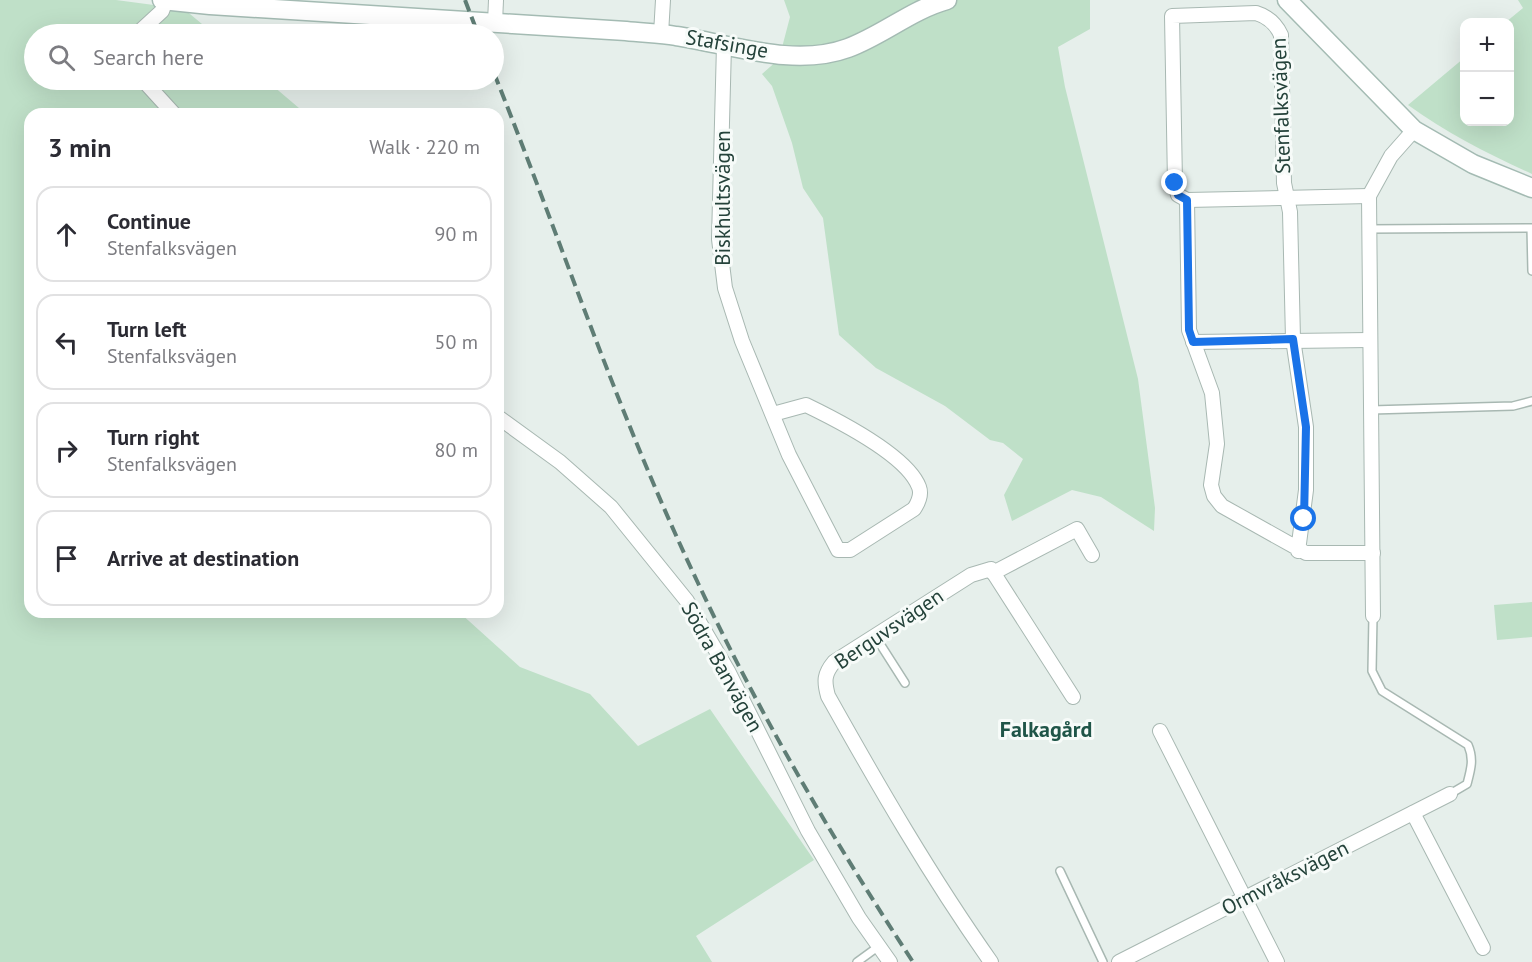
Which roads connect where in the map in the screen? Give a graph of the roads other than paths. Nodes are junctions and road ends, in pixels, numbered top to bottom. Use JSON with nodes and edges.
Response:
{"nodes":[{"id":1,"x":164,"y":0,"type":"edge"},
{"id":2,"x":496,"y":0,"type":"edge"},
{"id":3,"x":663,"y":0,"type":"edge"},
{"id":4,"x":947,"y":0,"type":"edge"},
{"id":5,"x":1287,"y":0,"type":"edge"},
{"id":6,"x":495,"y":23,"type":"junction"},
{"id":7,"x":148,"y":24,"type":"edge"},
{"id":8,"x":661,"y":34,"type":"junction"},
{"id":9,"x":724,"y":45,"type":"junction"},
{"id":10,"x":152,"y":90,"type":"edge"},
{"id":11,"x":169,"y":108,"type":"edge"},
{"id":12,"x":1414,"y":130,"type":"junction"},
{"id":13,"x":1532,"y":188,"type":"edge"},
{"id":14,"x":1288,"y":196,"type":"junction"},
{"id":15,"x":1369,"y":196,"type":"junction"},
{"id":16,"x":1187,"y":200,"type":"junction"},
{"id":17,"x":1368,"y":229,"type":"junction"},
{"id":18,"x":1532,"y":271,"type":"edge"},
{"id":19,"x":1293,"y":339,"type":"junction"},
{"id":20,"x":1370,"y":340,"type":"junction"},
{"id":21,"x":1193,"y":342,"type":"junction"},
{"id":22,"x":1532,"y":401,"type":"edge"},
{"id":23,"x":1371,"y":410,"type":"junction"},
{"id":24,"x":773,"y":414,"type":"junction"},
{"id":25,"x":504,"y":421,"type":"edge"},
{"id":26,"x":1298,"y":551,"type":"junction"},
{"id":27,"x":1373,"y":553,"type":"junction"},
{"id":28,"x":1092,"y":555,"type":"dead end"},
{"id":29,"x":993,"y":573,"type":"junction"},
{"id":30,"x":1373,"y":616,"type":"joint"},
{"id":31,"x":874,"y":636,"type":"junction"},
{"id":32,"x":906,"y":683,"type":"dead end"},
{"id":33,"x":1073,"y":697,"type":"dead end"},
{"id":34,"x":1160,"y":731,"type":"dead end"},
{"id":35,"x":1450,"y":794,"type":"joint"},
{"id":36,"x":1413,"y":813,"type":"junction"},
{"id":37,"x":1060,"y":871,"type":"dead end"},
{"id":38,"x":1246,"y":898,"type":"junction"},
{"id":39,"x":879,"y":946,"type":"junction"},
{"id":40,"x":1483,"y":948,"type":"dead end"},
{"id":41,"x":857,"y":962,"type":"edge"},
{"id":42,"x":890,"y":962,"type":"edge"},
{"id":43,"x":991,"y":962,"type":"edge"},
{"id":44,"x":1103,"y":962,"type":"edge"},
{"id":45,"x":1119,"y":962,"type":"edge"},
{"id":46,"x":1277,"y":962,"type":"edge"}],
"edges":[{"from":1,"to":6,"type":"street","name":"Stafsinge"},
{"from":1,"to":7,"type":"street"},
{"from":2,"to":6,"type":"street"},
{"from":3,"to":8,"type":"street"},
{"from":4,"to":9,"type":"street","name":"Stafsinge"},
{"from":5,"to":12,"type":"street"},
{"from":6,"to":8,"type":"street","name":"Stafsinge"},
{"from":8,"to":9,"type":"street","name":"Stafsinge"},
{"from":9,"to":24,"type":"street","name":"Biskhultsvägen"},
{"from":10,"to":11,"type":"street"},
{"from":12,"to":13,"type":"street"},
{"from":12,"to":15,"type":"street"},
{"from":14,"to":15,"type":"street","name":"Stenfalksvägen"},
{"from":14,"to":16,"type":"street","name":"Stenfalksvägen"},
{"from":14,"to":16,"type":"street","name":"Stenfalksvägen"},
{"from":14,"to":19,"type":"street","name":"Stenfalksvägen"},
{"from":15,"to":17,"type":"street"},
{"from":16,"to":21,"type":"street","name":"Stenfalksvägen"},
{"from":17,"to":18,"type":"lane"},
{"from":17,"to":20,"type":"street"},
{"from":19,"to":20,"type":"street"},
{"from":19,"to":21,"type":"street"},
{"from":19,"to":26,"type":"street","name":"Stenfalksvägen"},
{"from":20,"to":23,"type":"street"},
{"from":21,"to":26,"type":"street","name":"Stenfalksvägen"},
{"from":22,"to":23,"type":"lane"},
{"from":23,"to":27,"type":"street"},
{"from":24,"to":24,"type":"street","name":"Biskhultsvägen"},
{"from":25,"to":39,"type":"street","name":"Södra Banvägen"},
{"from":26,"to":27,"type":"street","name":"Stenfalksvägen"},
{"from":27,"to":30,"type":"street"},
{"from":28,"to":29,"type":"street","name":"Berguvsvägen"},
{"from":29,"to":31,"type":"street","name":"Berguvsvägen"},
{"from":29,"to":33,"type":"street"},
{"from":30,"to":35,"type":"lane"},
{"from":31,"to":32,"type":"lane"},
{"from":31,"to":43,"type":"street","name":"Berguvsvägen"},
{"from":34,"to":38,"type":"street"},
{"from":35,"to":36,"type":"street","name":"Ormvråksvägen"},
{"from":36,"to":38,"type":"street","name":"Ormvråksvägen"},
{"from":36,"to":40,"type":"street"},
{"from":37,"to":44,"type":"lane"},
{"from":38,"to":45,"type":"street","name":"Ormvråksvägen"},
{"from":38,"to":46,"type":"street"},
{"from":39,"to":41,"type":"lane"},
{"from":39,"to":42,"type":"street","name":"Södra Banvägen"}]}
